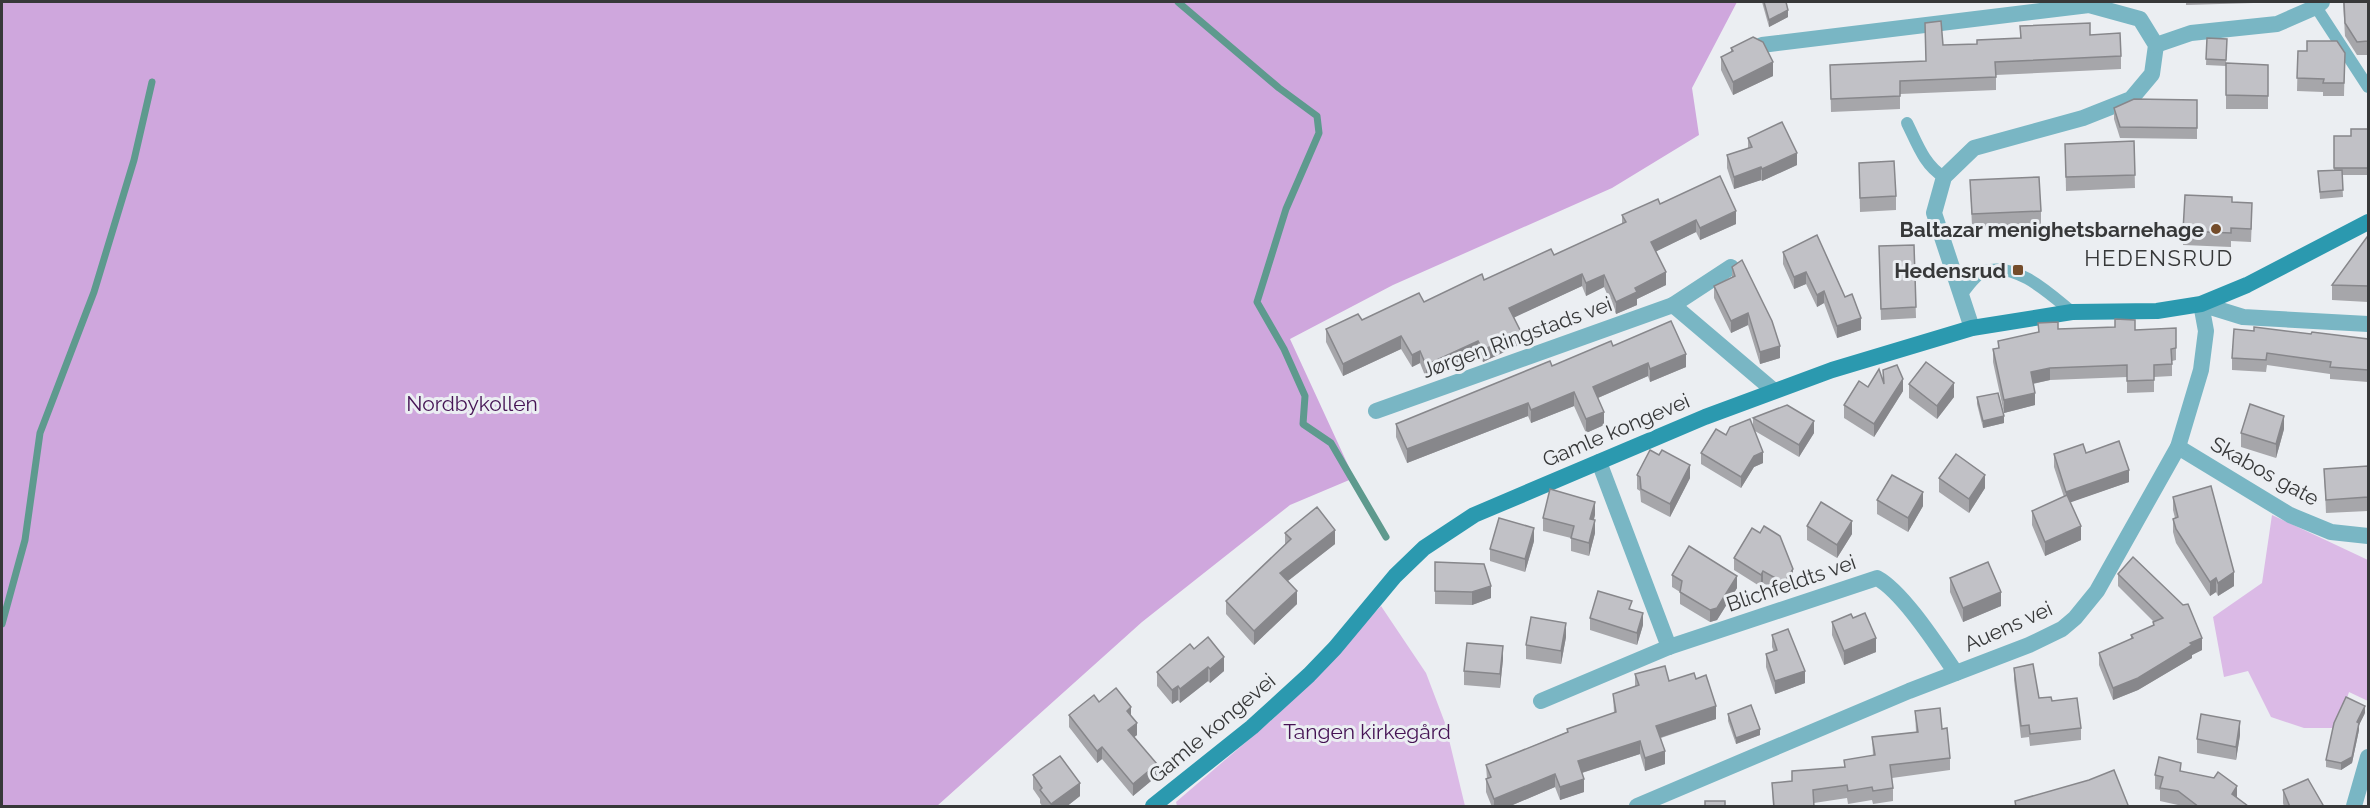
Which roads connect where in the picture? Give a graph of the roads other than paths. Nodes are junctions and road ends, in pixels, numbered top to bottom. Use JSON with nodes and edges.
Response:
{"nodes":[{"id":1,"x":2319,"y":4,"type":"edge"},
{"id":2,"x":1762,"y":45,"type":"edge"},
{"id":3,"x":2156,"y":45,"type":"junction"},
{"id":4,"x":2368,"y":87,"type":"edge"},
{"id":5,"x":1907,"y":123,"type":"dead end"},
{"id":6,"x":1944,"y":177,"type":"junction"},
{"id":7,"x":2368,"y":222,"type":"edge"},
{"id":8,"x":1731,"y":267,"type":"edge"},
{"id":9,"x":1962,"y":294,"type":"junction"},
{"id":10,"x":2201,"y":304,"type":"junction"},
{"id":11,"x":1673,"y":305,"type":"junction"},
{"id":12,"x":2072,"y":312,"type":"junction"},
{"id":13,"x":2368,"y":324,"type":"edge"},
{"id":14,"x":1972,"y":328,"type":"junction"},
{"id":15,"x":1773,"y":390,"type":"junction"},
{"id":16,"x":1376,"y":411,"type":"dead end"},
{"id":17,"x":2178,"y":447,"type":"junction"},
{"id":18,"x":1599,"y":462,"type":"junction"},
{"id":19,"x":2368,"y":536,"type":"edge"},
{"id":20,"x":1669,"y":647,"type":"junction"},
{"id":21,"x":1956,"y":673,"type":"junction"},
{"id":22,"x":1541,"y":701,"type":"dead end"},
{"id":23,"x":2368,"y":757,"type":"edge"},
{"id":24,"x":1153,"y":807,"type":"edge"},
{"id":25,"x":1637,"y":807,"type":"edge"},
{"id":26,"x":2354,"y":807,"type":"edge"}],
"edges":[{"from":1,"to":3,"type":"street"},
{"from":1,"to":4,"type":"lane"},
{"from":2,"to":3,"type":"street"},
{"from":3,"to":6,"type":"street"},
{"from":5,"to":6,"type":"lane"},
{"from":6,"to":9,"type":"street"},
{"from":7,"to":10,"type":"main road","name":"Gamle kongevei"},
{"from":8,"to":11,"type":"street","name":"Jørgen Ringstads vei"},
{"from":9,"to":12,"type":"lane"},
{"from":9,"to":14,"type":"street"},
{"from":10,"to":12,"type":"main road","name":"Gamle kongevei"},
{"from":10,"to":13,"type":"street","name":"Gamle kongevei"},
{"from":10,"to":17,"type":"street","name":"Auens vei"},
{"from":11,"to":15,"type":"street"},
{"from":11,"to":16,"type":"street","name":"Jørgen Ringstads vei"},
{"from":12,"to":14,"type":"main road","name":"Gamle kongevei"},
{"from":14,"to":15,"type":"main road","name":"Gamle kongevei"},
{"from":15,"to":18,"type":"main road","name":"Gamle kongevei"},
{"from":17,"to":19,"type":"street","name":"Skabos gate"},
{"from":17,"to":21,"type":"street","name":"Auens vei"},
{"from":18,"to":20,"type":"street"},
{"from":18,"to":24,"type":"main road","name":"Gamle kongevei"},
{"from":20,"to":21,"type":"street","name":"Blichfeldts vei"},
{"from":20,"to":22,"type":"street","name":"Blichfeldts vei"},
{"from":21,"to":25,"type":"street","name":"Auens vei"},
{"from":23,"to":26,"type":"street"}]}
